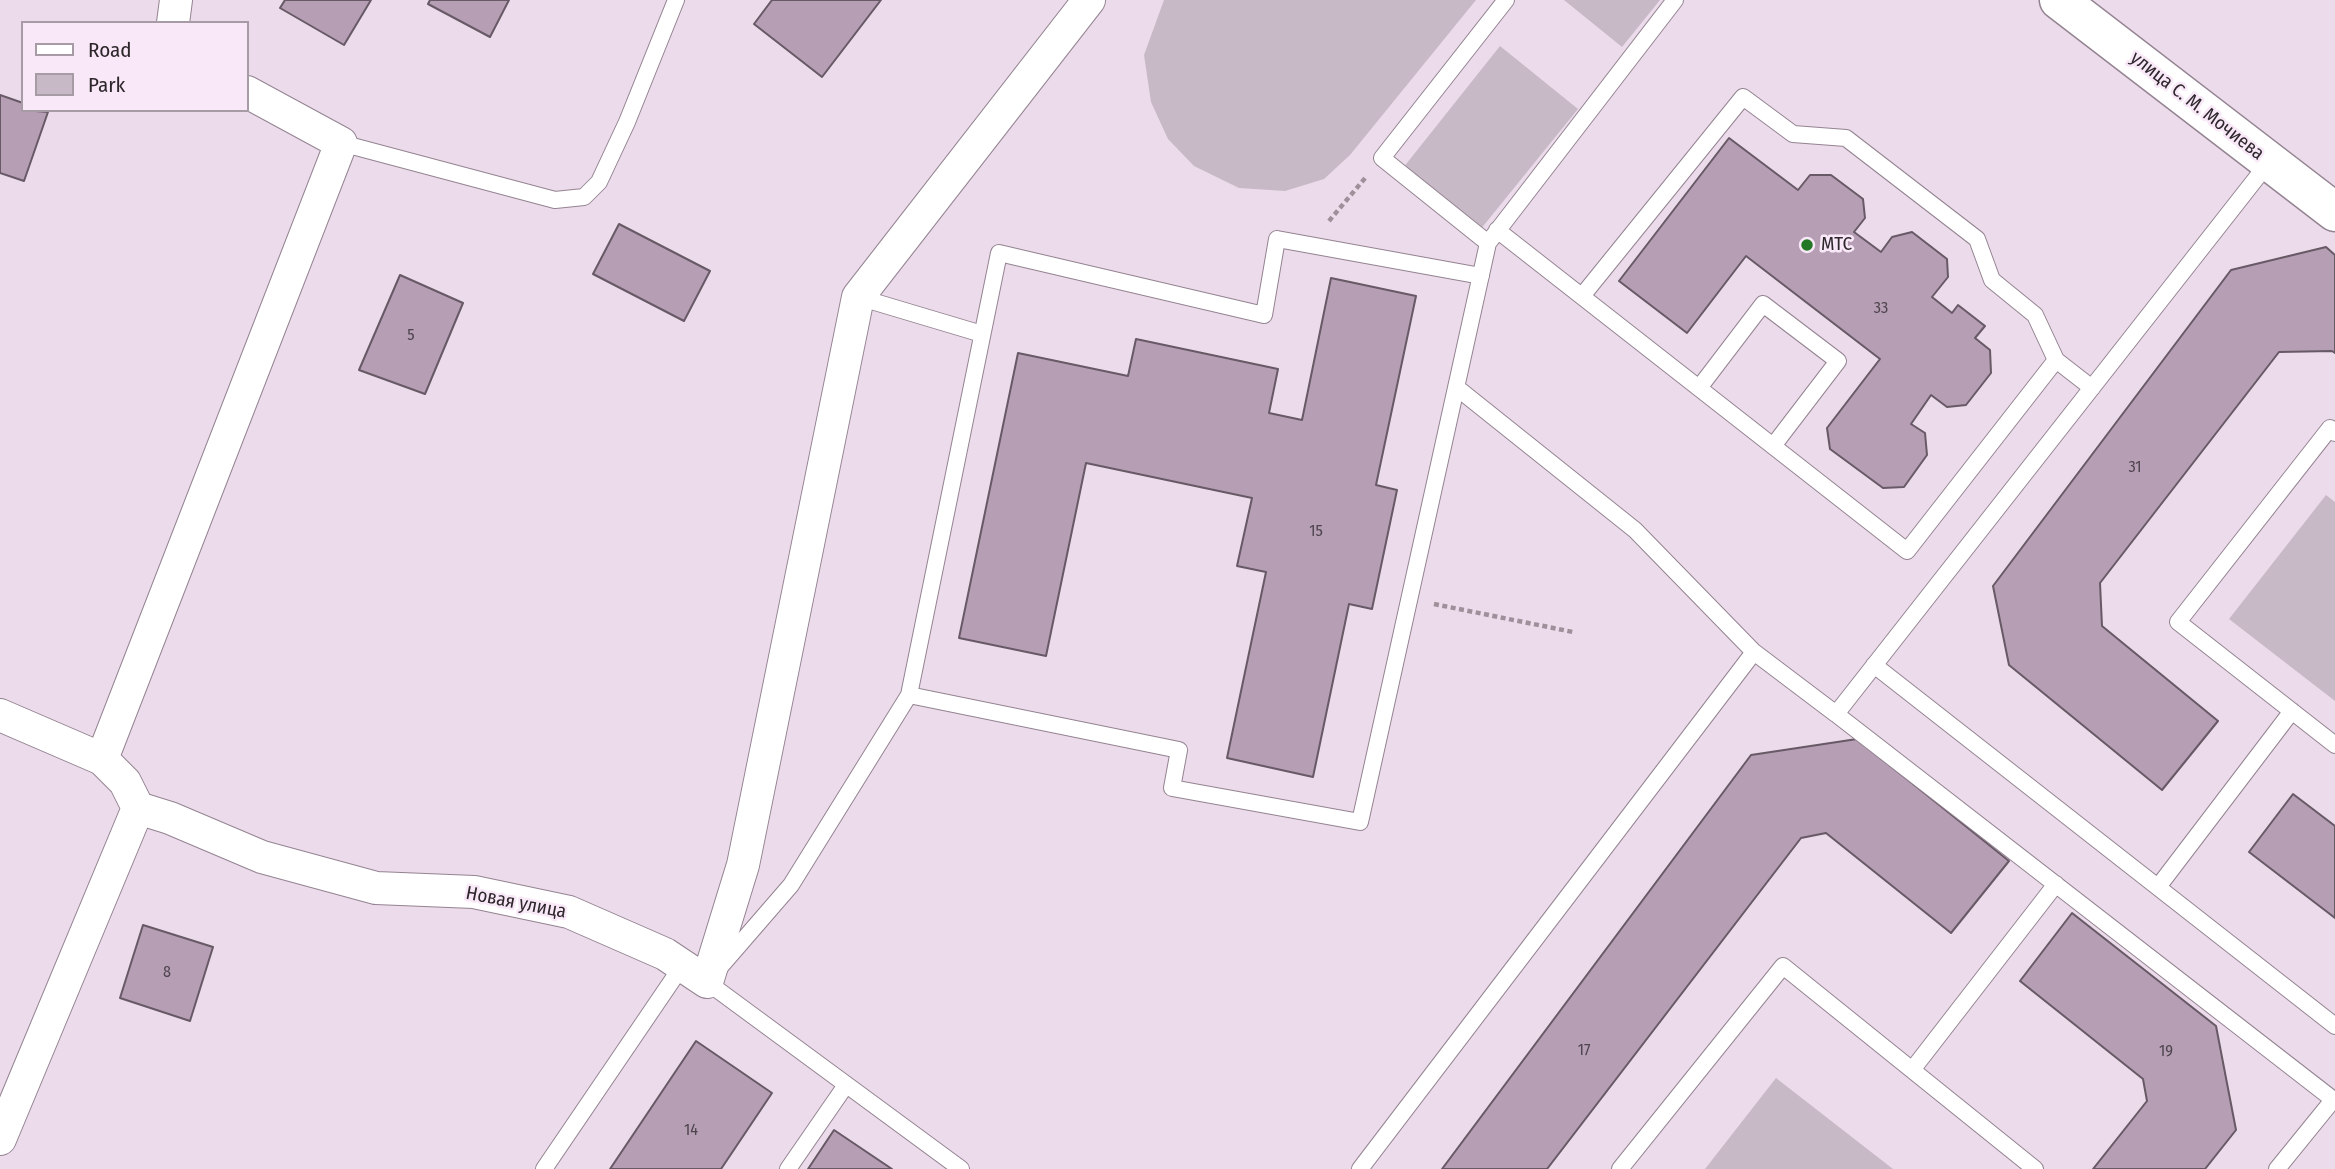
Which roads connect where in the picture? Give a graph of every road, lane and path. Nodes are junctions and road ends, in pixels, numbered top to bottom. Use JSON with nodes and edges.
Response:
{"nodes":[{"id":1,"x":176,"y":0,"type":"edge"},
{"id":2,"x":677,"y":0,"type":"edge"},
{"id":3,"x":1088,"y":0,"type":"edge"},
{"id":4,"x":1506,"y":0,"type":"edge"},
{"id":5,"x":1675,"y":0,"type":"edge"},
{"id":6,"x":2059,"y":0,"type":"edge"},
{"id":7,"x":173,"y":21,"type":"edge"},
{"id":8,"x":248,"y":93,"type":"edge"},
{"id":9,"x":341,"y":143,"type":"junction"},
{"id":10,"x":1382,"y":158,"type":"junction"},
{"id":11,"x":2269,"y":162,"type":"junction"},
{"id":12,"x":2335,"y":212,"type":"edge"},
{"id":13,"x":1493,"y":237,"type":"junction"},
{"id":14,"x":1308,"y":245,"type":"junction"},
{"id":15,"x":1480,"y":276,"type":"junction"},
{"id":16,"x":1582,"y":296,"type":"junction"},
{"id":17,"x":858,"y":297,"type":"junction"},
{"id":18,"x":982,"y":334,"type":"junction"},
{"id":19,"x":2056,"y":360,"type":"junction"},
{"id":20,"x":1456,"y":387,"type":"junction"},
{"id":21,"x":1699,"y":388,"type":"junction"},
{"id":22,"x":2092,"y":388,"type":"junction"},
{"id":23,"x":2335,"y":433,"type":"edge"},
{"id":24,"x":1773,"y":446,"type":"junction"},
{"id":25,"x":1409,"y":599,"type":"junction"},
{"id":26,"x":1573,"y":632,"type":"dead end"},
{"id":27,"x":1754,"y":652,"type":"junction"},
{"id":28,"x":1874,"y":665,"type":"junction"},
{"id":29,"x":909,"y":695,"type":"junction"},
{"id":30,"x":2292,"y":711,"type":"junction"},
{"id":31,"x":1836,"y":714,"type":"junction"},
{"id":32,"x":0,"y":715,"type":"edge"},
{"id":33,"x":2335,"y":745,"type":"edge"},
{"id":34,"x":103,"y":759,"type":"junction"},
{"id":35,"x":138,"y":808,"type":"junction"},
{"id":36,"x":2056,"y":884,"type":"junction"},
{"id":37,"x":2158,"y":887,"type":"junction"},
{"id":38,"x":694,"y":974,"type":"junction"},
{"id":39,"x":2335,"y":1026,"type":"edge"},
{"id":40,"x":1912,"y":1070,"type":"junction"},
{"id":41,"x":846,"y":1085,"type":"junction"},
{"id":42,"x":2334,"y":1100,"type":"edge"},
{"id":43,"x":0,"y":1139,"type":"edge"},
{"id":44,"x":544,"y":1169,"type":"edge"},
{"id":45,"x":788,"y":1169,"type":"edge"},
{"id":46,"x":961,"y":1169,"type":"edge"},
{"id":47,"x":1360,"y":1169,"type":"edge"},
{"id":48,"x":1620,"y":1169,"type":"edge"},
{"id":49,"x":2035,"y":1169,"type":"edge"},
{"id":50,"x":2277,"y":1169,"type":"edge"}],
"edges":[{"from":1,"to":7,"type":"street"},
{"from":2,"to":9,"type":"lane"},
{"from":3,"to":17,"type":"street"},
{"from":4,"to":10,"type":"lane"},
{"from":5,"to":13,"type":"lane"},
{"from":6,"to":11,"type":"street","name":"улица С. М. Мочиева"},
{"from":8,"to":9,"type":"street"},
{"from":9,"to":34,"type":"street"},
{"from":10,"to":13,"type":"lane"},
{"from":10,"to":14,"type":"path"},
{"from":11,"to":12,"type":"street","name":"улица С. М. Мочиева"},
{"from":11,"to":22,"type":"lane"},
{"from":13,"to":15,"type":"lane"},
{"from":13,"to":16,"type":"lane"},
{"from":14,"to":15,"type":"lane"},
{"from":14,"to":18,"type":"lane"},
{"from":15,"to":20,"type":"lane"},
{"from":16,"to":19,"type":"lane"},
{"from":16,"to":21,"type":"lane"},
{"from":17,"to":18,"type":"lane"},
{"from":17,"to":38,"type":"street"},
{"from":18,"to":29,"type":"lane"},
{"from":19,"to":22,"type":"lane"},
{"from":19,"to":24,"type":"lane"},
{"from":20,"to":25,"type":"lane"},
{"from":20,"to":27,"type":"lane"},
{"from":21,"to":24,"type":"lane"},
{"from":21,"to":24,"type":"lane"},
{"from":22,"to":28,"type":"lane"},
{"from":23,"to":30,"type":"lane"},
{"from":25,"to":26,"type":"path"},
{"from":25,"to":29,"type":"lane"},
{"from":27,"to":31,"type":"lane"},
{"from":27,"to":47,"type":"lane"},
{"from":28,"to":31,"type":"lane"},
{"from":28,"to":37,"type":"lane"},
{"from":29,"to":38,"type":"lane"},
{"from":30,"to":33,"type":"lane"},
{"from":30,"to":37,"type":"lane"},
{"from":31,"to":36,"type":"lane"},
{"from":32,"to":34,"type":"street"},
{"from":34,"to":35,"type":"street"},
{"from":35,"to":38,"type":"street","name":"Новая улица"},
{"from":35,"to":43,"type":"street"},
{"from":36,"to":40,"type":"lane"},
{"from":36,"to":42,"type":"lane"},
{"from":37,"to":39,"type":"lane"},
{"from":38,"to":41,"type":"lane","name":"Новая улица"},
{"from":38,"to":44,"type":"lane"},
{"from":40,"to":48,"type":"lane"},
{"from":40,"to":49,"type":"lane"},
{"from":41,"to":45,"type":"lane"},
{"from":41,"to":46,"type":"lane","name":"Новая улица"},
{"from":42,"to":50,"type":"lane"}]}
